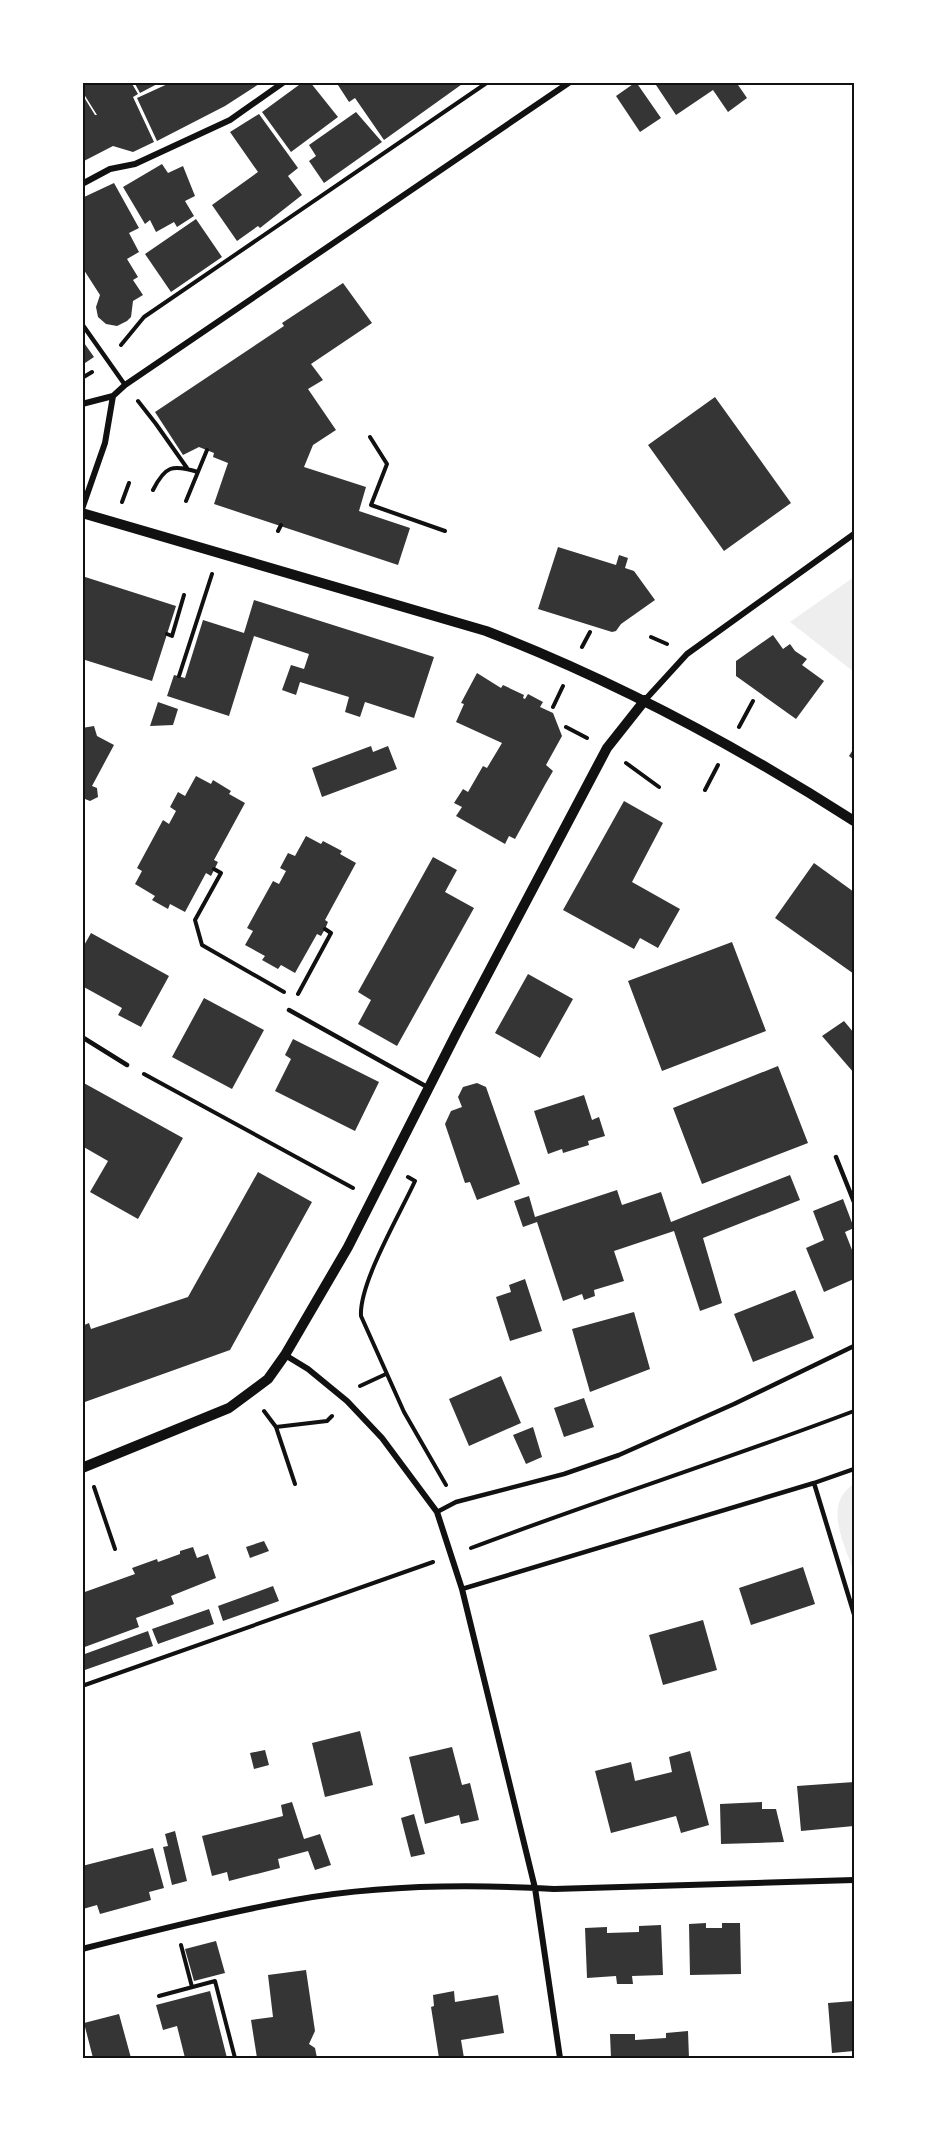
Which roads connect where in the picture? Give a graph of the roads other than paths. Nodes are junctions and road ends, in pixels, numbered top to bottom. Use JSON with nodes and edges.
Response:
{"nodes":[{"id":1,"x":284,"y":82,"type":"edge"},
{"id":2,"x":570,"y":82,"type":"edge"},
{"id":3,"x":82,"y":184,"type":"edge"},
{"id":4,"x":82,"y":324,"type":"edge"},
{"id":5,"x":125,"y":385,"type":"junction"},
{"id":6,"x":113,"y":396,"type":"junction"},
{"id":7,"x":82,"y":404,"type":"edge"},
{"id":8,"x":82,"y":511,"type":"edge"},
{"id":9,"x":855,"y":534,"type":"edge"},
{"id":10,"x":645,"y":700,"type":"junction"},
{"id":11,"x":855,"y":821,"type":"edge"},
{"id":12,"x":289,"y":1010,"type":"road end"},
{"id":13,"x":82,"y":1037,"type":"edge"},
{"id":14,"x":127,"y":1065,"type":"road end"},
{"id":15,"x":429,"y":1088,"type":"junction"},
{"id":16,"x":836,"y":1157,"type":"dead end"},
{"id":17,"x":855,"y":1202,"type":"edge"},
{"id":18,"x":855,"y":1346,"type":"edge"},
{"id":19,"x":285,"y":1355,"type":"junction"},
{"id":20,"x":85,"y":1467,"type":"edge"},
{"id":21,"x":855,"y":1469,"type":"edge"},
{"id":22,"x":814,"y":1483,"type":"junction"},
{"id":23,"x":437,"y":1512,"type":"junction"},
{"id":24,"x":462,"y":1589,"type":"junction"},
{"id":25,"x":855,"y":1614,"type":"edge"},
{"id":26,"x":855,"y":1880,"type":"edge"},
{"id":27,"x":535,"y":1888,"type":"junction"},
{"id":28,"x":82,"y":1949,"type":"edge"},
{"id":29,"x":560,"y":2058,"type":"edge"}],
"edges":[{"from":1,"to":3,"type":"street"},
{"from":2,"to":5,"type":"street"},
{"from":4,"to":5,"type":"lane"},
{"from":5,"to":6,"type":"street"},
{"from":6,"to":7,"type":"street"},
{"from":6,"to":8,"type":"street"},
{"from":8,"to":10,"type":"street"},
{"from":9,"to":10,"type":"street"},
{"from":10,"to":11,"type":"street"},
{"from":10,"to":15,"type":"street"},
{"from":12,"to":15,"type":"lane"},
{"from":13,"to":14,"type":"lane"},
{"from":15,"to":19,"type":"street"},
{"from":16,"to":17,"type":"lane"},
{"from":18,"to":23,"type":"lane"},
{"from":19,"to":20,"type":"street"},
{"from":19,"to":23,"type":"street"},
{"from":21,"to":22,"type":"lane"},
{"from":22,"to":24,"type":"lane"},
{"from":22,"to":25,"type":"lane"},
{"from":23,"to":24,"type":"street"},
{"from":24,"to":27,"type":"street"},
{"from":26,"to":27,"type":"street"},
{"from":27,"to":28,"type":"street"},
{"from":27,"to":29,"type":"street"}]}
